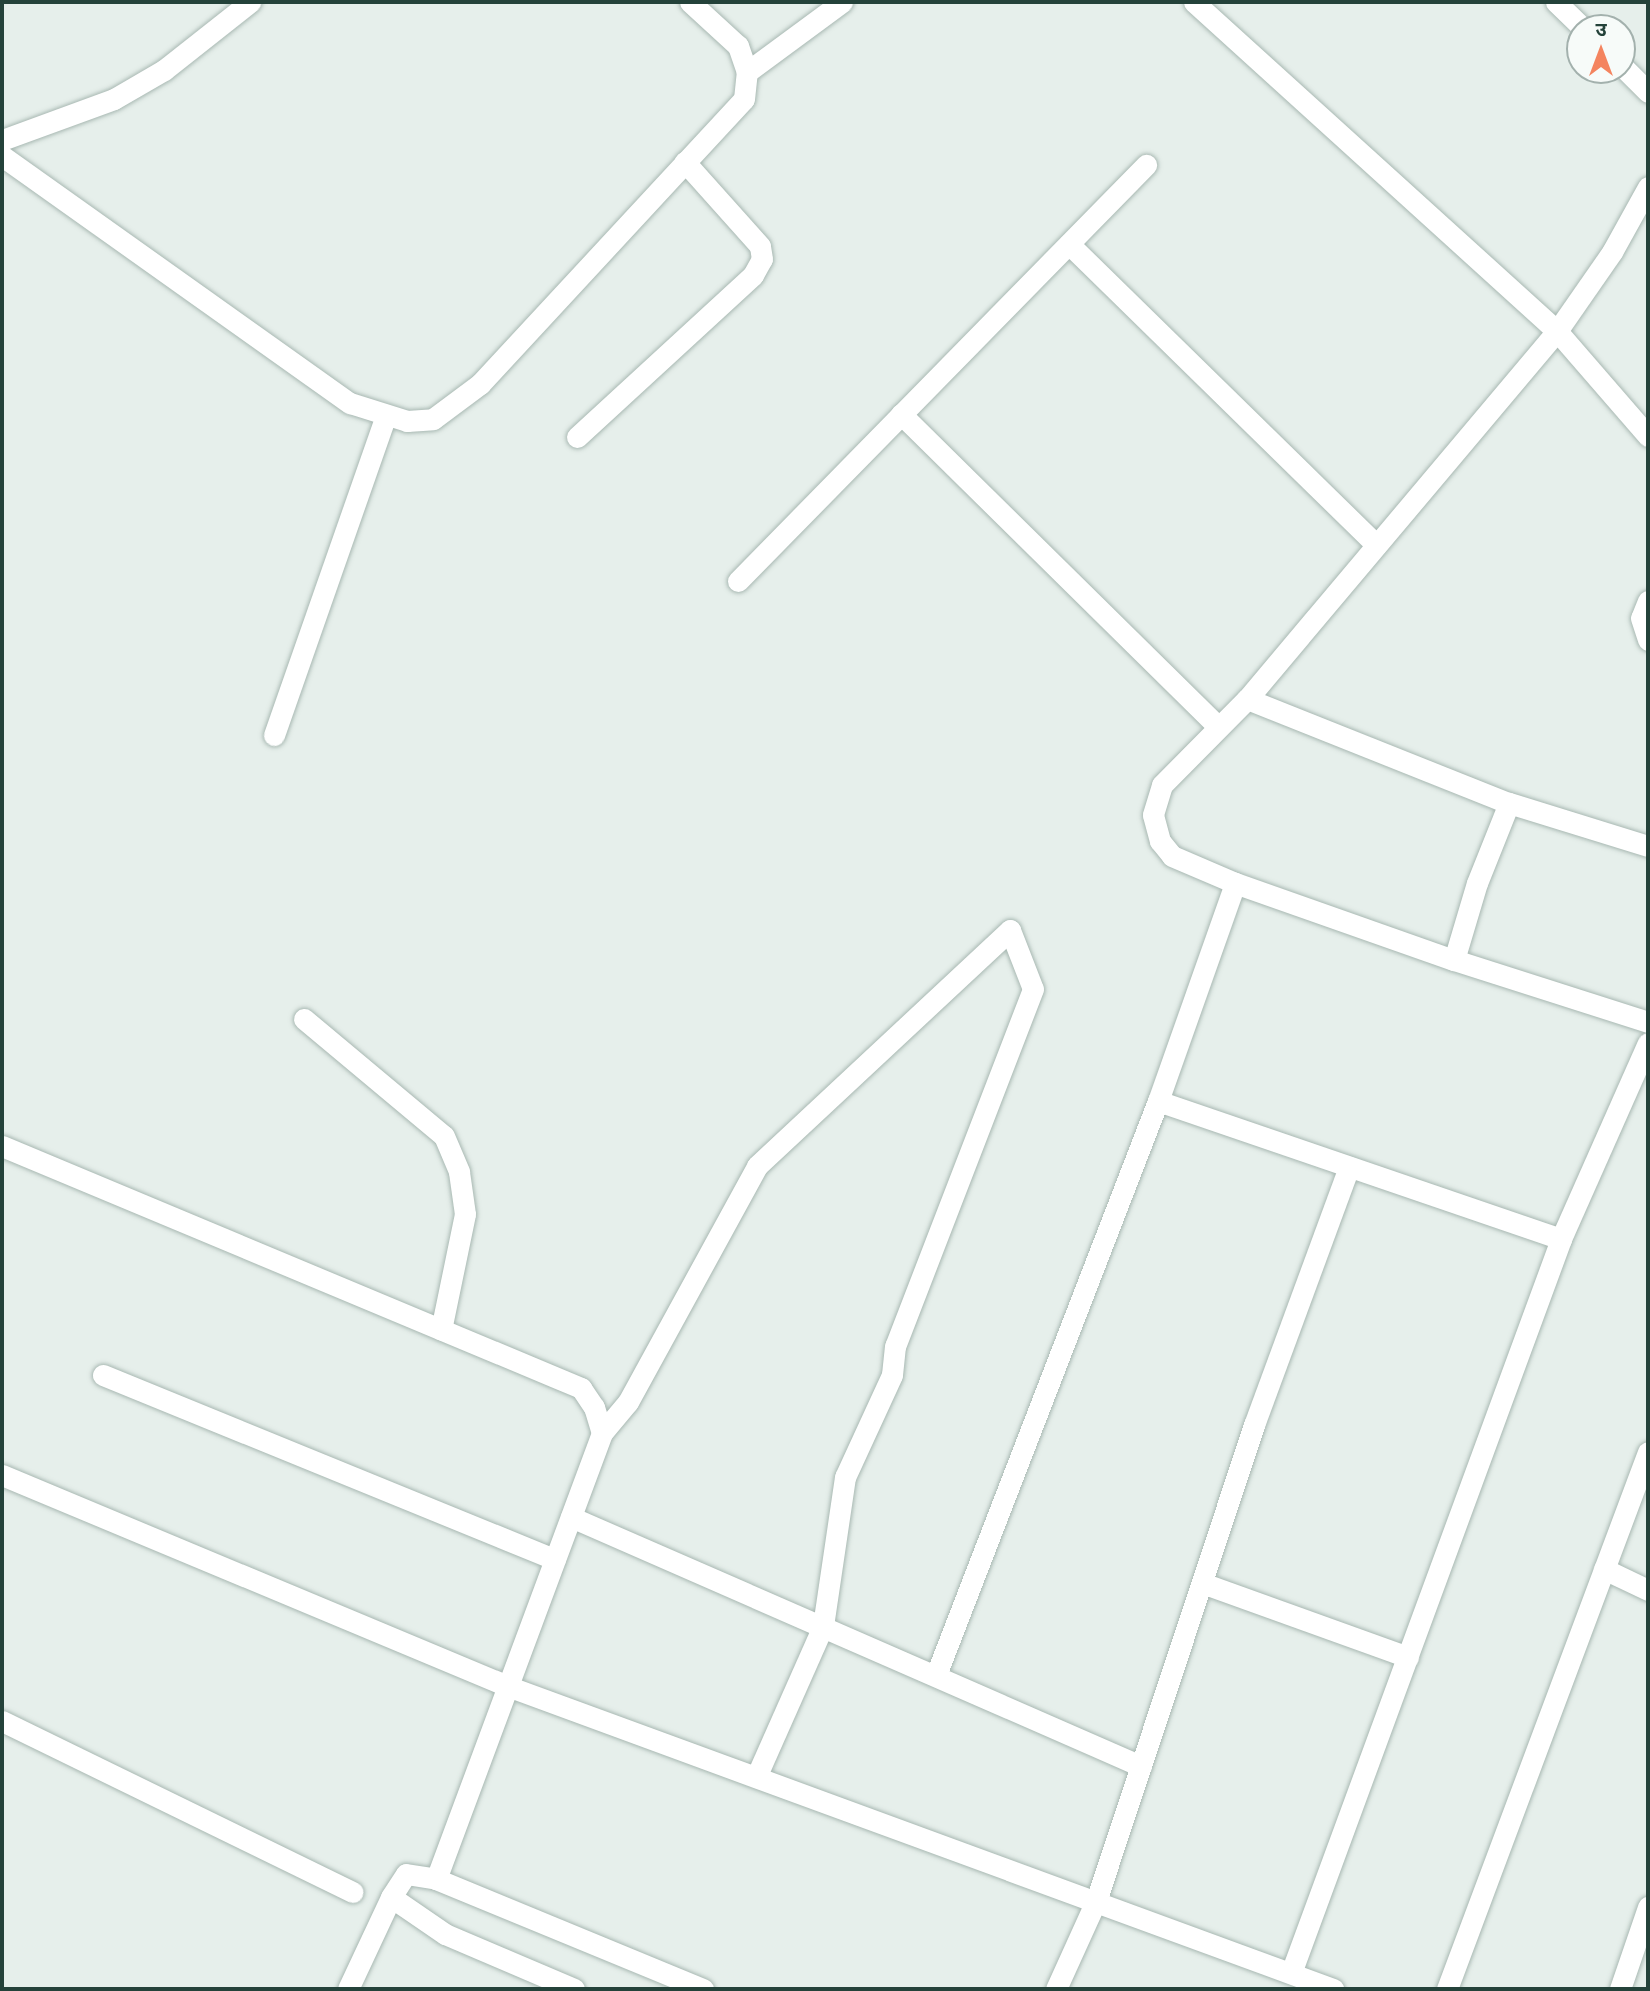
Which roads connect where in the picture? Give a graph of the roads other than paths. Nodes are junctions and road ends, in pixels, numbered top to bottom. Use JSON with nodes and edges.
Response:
{"nodes":[{"id":1,"x":250,"y":2,"type":"edge"},
{"id":2,"x":690,"y":2,"type":"edge"},
{"id":3,"x":842,"y":2,"type":"edge"},
{"id":4,"x":1194,"y":2,"type":"edge"},
{"id":5,"x":747,"y":72,"type":"junction"},
{"id":6,"x":2,"y":140,"type":"edge"},
{"id":7,"x":2,"y":156,"type":"edge"},
{"id":8,"x":685,"y":162,"type":"junction"},
{"id":9,"x":1146,"y":165,"type":"dead end"},
{"id":10,"x":1648,"y":187,"type":"edge"},
{"id":11,"x":1069,"y":244,"type":"junction"},
{"id":12,"x":1557,"y":331,"type":"junction"},
{"id":13,"x":901,"y":414,"type":"junction"},
{"id":14,"x":386,"y":415,"type":"junction"},
{"id":15,"x":1648,"y":436,"type":"edge"},
{"id":16,"x":577,"y":437,"type":"dead end"},
{"id":17,"x":1376,"y":545,"type":"junction"},
{"id":18,"x":738,"y":581,"type":"dead end"},
{"id":19,"x":1648,"y":601,"type":"edge"},
{"id":20,"x":1648,"y":640,"type":"edge"},
{"id":21,"x":1247,"y":699,"type":"junction"},
{"id":22,"x":1216,"y":725,"type":"junction"},
{"id":23,"x":274,"y":735,"type":"dead end"},
{"id":24,"x":1509,"y":803,"type":"junction"},
{"id":25,"x":1648,"y":846,"type":"edge"},
{"id":26,"x":1235,"y":883,"type":"junction"},
{"id":27,"x":1454,"y":960,"type":"junction"},
{"id":28,"x":304,"y":1019,"type":"dead end"},
{"id":29,"x":1648,"y":1022,"type":"edge"},
{"id":30,"x":1648,"y":1043,"type":"edge"},
{"id":31,"x":1158,"y":1101,"type":"junction"},
{"id":32,"x":2,"y":1146,"type":"edge"},
{"id":33,"x":1349,"y":1167,"type":"junction"},
{"id":34,"x":1561,"y":1239,"type":"junction"},
{"id":35,"x":441,"y":1330,"type":"junction"},
{"id":36,"x":103,"y":1375,"type":"dead end"},
{"id":37,"x":603,"y":1433,"type":"junction"},
{"id":38,"x":1648,"y":1452,"type":"edge"},
{"id":39,"x":2,"y":1475,"type":"edge"},
{"id":40,"x":570,"y":1517,"type":"junction"},
{"id":41,"x":555,"y":1559,"type":"junction"},
{"id":42,"x":1604,"y":1569,"type":"junction"},
{"id":43,"x":1202,"y":1583,"type":"junction"},
{"id":44,"x":1648,"y":1590,"type":"edge"},
{"id":45,"x":823,"y":1626,"type":"junction"},
{"id":46,"x":1408,"y":1657,"type":"junction"},
{"id":47,"x":936,"y":1675,"type":"junction"},
{"id":48,"x":510,"y":1687,"type":"junction"},
{"id":49,"x":2,"y":1721,"type":"edge"},
{"id":50,"x":1141,"y":1766,"type":"junction"},
{"id":51,"x":756,"y":1777,"type":"junction"},
{"id":52,"x":436,"y":1880,"type":"junction"},
{"id":53,"x":352,"y":1892,"type":"dead end"},
{"id":54,"x":391,"y":1897,"type":"junction"},
{"id":55,"x":1096,"y":1900,"type":"junction"},
{"id":56,"x":1648,"y":1906,"type":"edge"},
{"id":57,"x":1292,"y":1973,"type":"junction"},
{"id":58,"x":348,"y":1989,"type":"edge"},
{"id":59,"x":574,"y":1989,"type":"edge"},
{"id":60,"x":703,"y":1989,"type":"edge"},
{"id":61,"x":1056,"y":1989,"type":"edge"},
{"id":62,"x":1334,"y":1989,"type":"edge"},
{"id":63,"x":1447,"y":1989,"type":"edge"},
{"id":64,"x":1620,"y":1989,"type":"edge"}],
"edges":[{"from":1,"to":6,"type":"street"},
{"from":2,"to":5,"type":"street"},
{"from":3,"to":5,"type":"street"},
{"from":4,"to":12,"type":"street"},
{"from":5,"to":8,"type":"street"},
{"from":7,"to":14,"type":"street"},
{"from":8,"to":14,"type":"street"},
{"from":8,"to":16,"type":"street"},
{"from":9,"to":11,"type":"street"},
{"from":10,"to":12,"type":"street"},
{"from":11,"to":13,"type":"street"},
{"from":11,"to":17,"type":"street"},
{"from":12,"to":15,"type":"street"},
{"from":12,"to":17,"type":"street"},
{"from":13,"to":18,"type":"street"},
{"from":13,"to":22,"type":"street"},
{"from":14,"to":23,"type":"street"},
{"from":17,"to":21,"type":"street"},
{"from":19,"to":20,"type":"street"},
{"from":21,"to":22,"type":"street"},
{"from":21,"to":24,"type":"street"},
{"from":22,"to":26,"type":"street"},
{"from":24,"to":25,"type":"street"},
{"from":24,"to":27,"type":"street"},
{"from":26,"to":27,"type":"street"},
{"from":26,"to":31,"type":"street"},
{"from":27,"to":29,"type":"street"},
{"from":28,"to":35,"type":"street"},
{"from":30,"to":34,"type":"street"},
{"from":31,"to":33,"type":"street"},
{"from":31,"to":47,"type":"street"},
{"from":32,"to":35,"type":"street"},
{"from":33,"to":34,"type":"street"},
{"from":33,"to":43,"type":"street"},
{"from":34,"to":46,"type":"street"},
{"from":35,"to":37,"type":"street"},
{"from":36,"to":41,"type":"street"},
{"from":37,"to":40,"type":"street"},
{"from":37,"to":45,"type":"street"},
{"from":38,"to":42,"type":"street"},
{"from":39,"to":48,"type":"street"},
{"from":40,"to":41,"type":"street"},
{"from":40,"to":45,"type":"street"},
{"from":41,"to":48,"type":"street"},
{"from":42,"to":44,"type":"street"},
{"from":42,"to":63,"type":"street"},
{"from":43,"to":46,"type":"street"},
{"from":43,"to":50,"type":"street"},
{"from":45,"to":47,"type":"street"},
{"from":45,"to":51,"type":"street"},
{"from":46,"to":57,"type":"street"},
{"from":47,"to":50,"type":"street"},
{"from":48,"to":51,"type":"street"},
{"from":48,"to":52,"type":"street"},
{"from":49,"to":53,"type":"street"},
{"from":50,"to":55,"type":"street"},
{"from":51,"to":55,"type":"street"},
{"from":52,"to":54,"type":"street"},
{"from":52,"to":60,"type":"street"},
{"from":54,"to":58,"type":"street"},
{"from":54,"to":59,"type":"street"},
{"from":55,"to":57,"type":"street"},
{"from":55,"to":61,"type":"street"},
{"from":56,"to":64,"type":"street"},
{"from":57,"to":62,"type":"street"}]}
